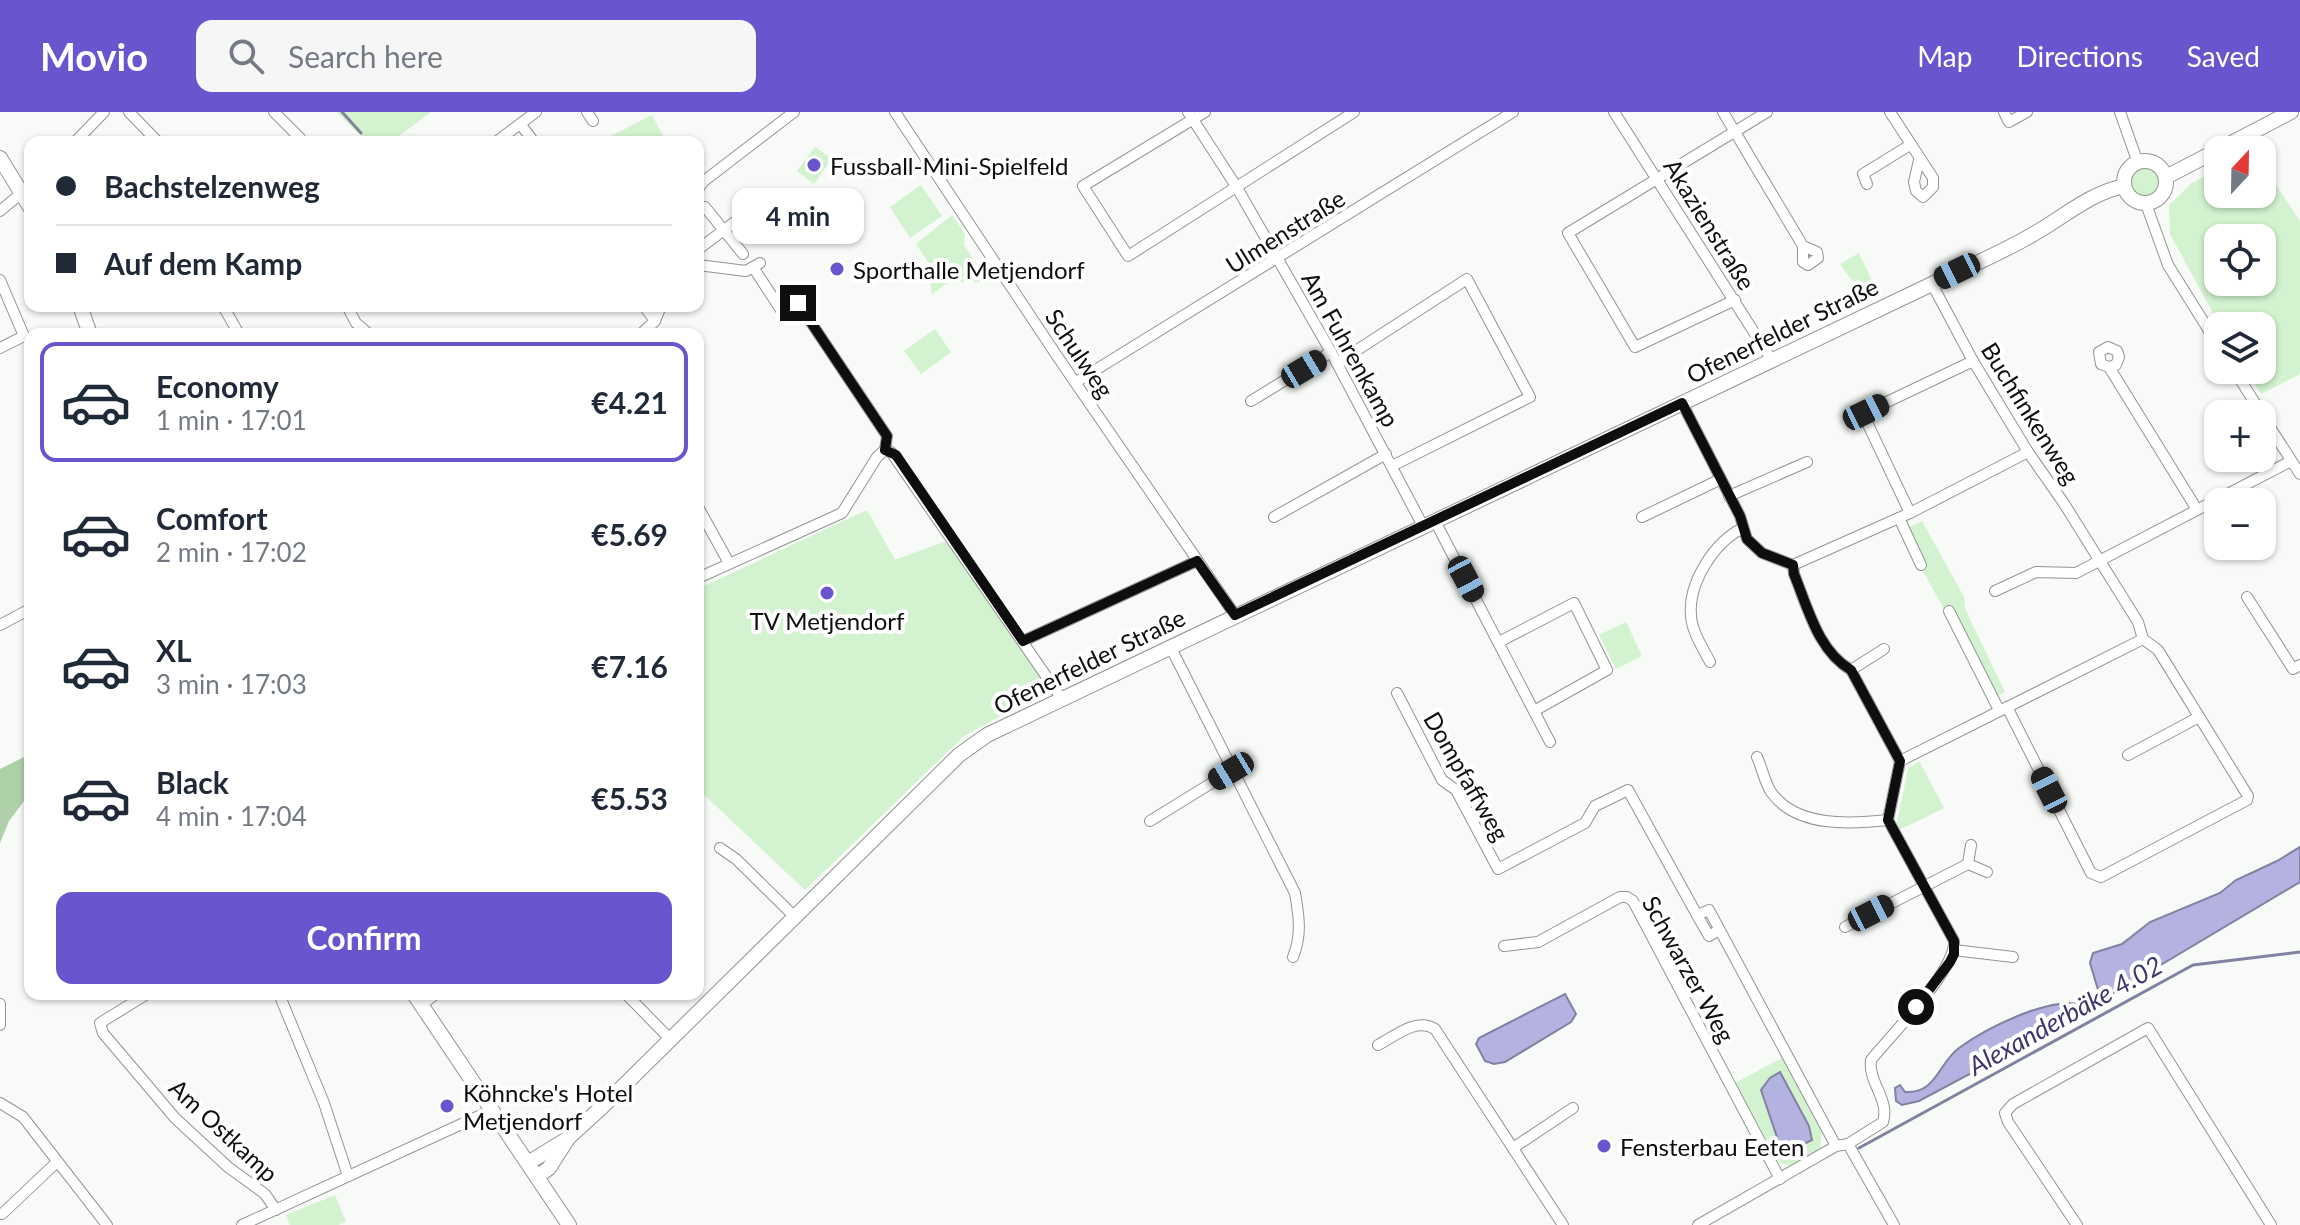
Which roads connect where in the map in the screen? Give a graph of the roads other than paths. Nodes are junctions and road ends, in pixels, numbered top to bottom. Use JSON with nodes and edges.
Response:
{"nodes":[{"id":1,"x":104,"y":112,"type":"edge"},
{"id":2,"x":129,"y":112,"type":"edge"},
{"id":3,"x":274,"y":112,"type":"edge"},
{"id":4,"x":536,"y":112,"type":"edge"},
{"id":5,"x":794,"y":112,"type":"edge"},
{"id":6,"x":895,"y":112,"type":"edge"},
{"id":7,"x":1205,"y":112,"type":"edge"},
{"id":8,"x":1354,"y":112,"type":"edge"},
{"id":9,"x":1513,"y":112,"type":"edge"},
{"id":10,"x":1614,"y":112,"type":"edge"},
{"id":11,"x":1723,"y":112,"type":"edge"},
{"id":12,"x":1767,"y":112,"type":"edge"},
{"id":13,"x":1890,"y":112,"type":"edge"},
{"id":14,"x":2004,"y":112,"type":"edge"},
{"id":15,"x":2027,"y":112,"type":"edge"},
{"id":16,"x":2120,"y":112,"type":"edge"},
{"id":17,"x":2283,"y":114,"type":"edge"},
{"id":18,"x":1190,"y":116,"type":"edge"},
{"id":19,"x":521,"y":125,"type":"junction"},
{"id":20,"x":1736,"y":131,"type":"junction"},
{"id":21,"x":81,"y":136,"type":"edge"},
{"id":22,"x":152,"y":136,"type":"edge"},
{"id":23,"x":298,"y":136,"type":"edge"},
{"id":24,"x":505,"y":136,"type":"edge"},
{"id":25,"x":529,"y":136,"type":"edge"},
{"id":26,"x":1910,"y":145,"type":"junction"},
{"id":27,"x":0,"y":158,"type":"edge"},
{"id":28,"x":1919,"y":160,"type":"dead end"},
{"id":29,"x":2138,"y":163,"type":"junction"},
{"id":30,"x":2166,"y":177,"type":"junction"},
{"id":31,"x":1659,"y":180,"type":"junction"},
{"id":32,"x":704,"y":181,"type":"edge"},
{"id":33,"x":1867,"y":184,"type":"dead end"},
{"id":34,"x":1236,"y":186,"type":"junction"},
{"id":35,"x":2124,"y":186,"type":"junction"},
{"id":36,"x":24,"y":191,"type":"edge"},
{"id":37,"x":24,"y":197,"type":"edge"},
{"id":38,"x":2146,"y":204,"type":"junction"},
{"id":39,"x":705,"y":207,"type":"dead end"},
{"id":40,"x":0,"y":211,"type":"edge"},
{"id":41,"x":748,"y":212,"type":"dead end"},
{"id":42,"x":724,"y":230,"type":"junction"},
{"id":43,"x":704,"y":245,"type":"edge"},
{"id":44,"x":1803,"y":246,"type":"dead end"},
{"id":45,"x":743,"y":254,"type":"dead end"},
{"id":46,"x":1278,"y":259,"type":"junction"},
{"id":47,"x":704,"y":266,"type":"edge"},
{"id":48,"x":0,"y":280,"type":"edge"},
{"id":49,"x":1932,"y":284,"type":"junction"},
{"id":50,"x":1735,"y":300,"type":"junction"},
{"id":51,"x":798,"y":303,"type":"dead end"},
{"id":52,"x":781,"y":310,"type":"dead end"},
{"id":53,"x":350,"y":312,"type":"edge"},
{"id":54,"x":648,"y":312,"type":"edge"},
{"id":55,"x":659,"y":312,"type":"edge"},
{"id":56,"x":655,"y":321,"type":"junction"},
{"id":57,"x":2204,"y":323,"type":"edge"},
{"id":58,"x":362,"y":328,"type":"edge"},
{"id":59,"x":647,"y":328,"type":"edge"},
{"id":60,"x":0,"y":348,"type":"edge"},
{"id":61,"x":1331,"y":352,"type":"junction"},
{"id":62,"x":1771,"y":359,"type":"junction"},
{"id":63,"x":1973,"y":361,"type":"junction"},
{"id":64,"x":1337,"y":363,"type":"junction"},
{"id":65,"x":2109,"y":367,"type":"dead end"},
{"id":66,"x":1076,"y":382,"type":"junction"},
{"id":67,"x":1251,"y":401,"type":"dead end"},
{"id":68,"x":1682,"y":403,"type":"junction"},
{"id":69,"x":2276,"y":437,"type":"edge"},
{"id":70,"x":885,"y":450,"type":"junction"},
{"id":71,"x":2028,"y":452,"type":"junction"},
{"id":72,"x":1386,"y":454,"type":"junction"},
{"id":73,"x":2291,"y":461,"type":"junction"},
{"id":74,"x":1807,"y":462,"type":"dead end"},
{"id":75,"x":1392,"y":466,"type":"junction"},
{"id":76,"x":2300,"y":474,"type":"edge"},
{"id":77,"x":1721,"y":479,"type":"junction"},
{"id":78,"x":1729,"y":496,"type":"junction"},
{"id":79,"x":2196,"y":508,"type":"junction"},
{"id":80,"x":1905,"y":515,"type":"junction"},
{"id":81,"x":1274,"y":517,"type":"dead end"},
{"id":82,"x":1642,"y":517,"type":"dead end"},
{"id":83,"x":704,"y":518,"type":"edge"},
{"id":84,"x":1429,"y":523,"type":"junction"},
{"id":85,"x":1743,"y":528,"type":"junction"},
{"id":86,"x":1197,"y":561,"type":"junction"},
{"id":87,"x":2099,"y":562,"type":"junction"},
{"id":88,"x":729,"y":563,"type":"junction"},
{"id":89,"x":1793,"y":565,"type":"junction"},
{"id":90,"x":1921,"y":565,"type":"dead end"},
{"id":91,"x":704,"y":575,"type":"edge"},
{"id":92,"x":1995,"y":591,"type":"dead end"},
{"id":93,"x":2247,"y":597,"type":"dead end"},
{"id":94,"x":1949,"y":611,"type":"dead end"},
{"id":95,"x":24,"y":612,"type":"edge"},
{"id":96,"x":1235,"y":615,"type":"junction"},
{"id":97,"x":0,"y":625,"type":"edge"},
{"id":98,"x":2143,"y":639,"type":"junction"},
{"id":99,"x":1023,"y":641,"type":"junction"},
{"id":100,"x":1499,"y":642,"type":"junction"},
{"id":101,"x":1170,"y":646,"type":"junction"},
{"id":102,"x":1884,"y":649,"type":"dead end"},
{"id":103,"x":1710,"y":662,"type":"dead end"},
{"id":104,"x":2300,"y":665,"type":"edge"},
{"id":105,"x":1851,"y":670,"type":"junction"},
{"id":106,"x":1397,"y":693,"type":"dead end"},
{"id":107,"x":1062,"y":699,"type":"junction"},
{"id":108,"x":2003,"y":708,"type":"junction"},
{"id":109,"x":1534,"y":711,"type":"junction"},
{"id":110,"x":2199,"y":717,"type":"junction"},
{"id":111,"x":1550,"y":742,"type":"dead end"},
{"id":112,"x":2128,"y":755,"type":"dead end"},
{"id":113,"x":1757,"y":757,"type":"dead end"},
{"id":114,"x":1900,"y":761,"type":"junction"},
{"id":115,"x":1231,"y":771,"type":"junction"},
{"id":116,"x":1888,"y":820,"type":"junction"},
{"id":117,"x":1150,"y":821,"type":"dead end"},
{"id":118,"x":1971,"y":845,"type":"dead end"},
{"id":119,"x":720,"y":848,"type":"dead end"},
{"id":120,"x":1968,"y":864,"type":"junction"},
{"id":121,"x":1987,"y":872,"type":"dead end"},
{"id":122,"x":1924,"y":886,"type":"junction"},
{"id":123,"x":795,"y":917,"type":"junction"},
{"id":124,"x":1845,"y":927,"type":"dead end"},
{"id":125,"x":1504,"y":946,"type":"dead end"},
{"id":126,"x":1954,"y":950,"type":"junction"},
{"id":127,"x":1293,"y":957,"type":"dead end"},
{"id":128,"x":2013,"y":957,"type":"dead end"},
{"id":129,"x":137,"y":1000,"type":"edge"},
{"id":130,"x":281,"y":1000,"type":"edge"},
{"id":131,"x":418,"y":1000,"type":"edge"},
{"id":132,"x":632,"y":1000,"type":"edge"},
{"id":133,"x":0,"y":1004,"type":"edge"},
{"id":134,"x":0,"y":1025,"type":"edge"},
{"id":135,"x":671,"y":1040,"type":"junction"},
{"id":136,"x":1378,"y":1045,"type":"dead end"},
{"id":137,"x":0,"y":1103,"type":"edge"},
{"id":138,"x":1573,"y":1108,"type":"dead end"},
{"id":139,"x":492,"y":1110,"type":"junction"},
{"id":140,"x":567,"y":1139,"type":"junction"},
{"id":141,"x":1848,"y":1144,"type":"junction"},
{"id":142,"x":1836,"y":1146,"type":"junction"},
{"id":143,"x":1513,"y":1148,"type":"junction"},
{"id":144,"x":57,"y":1162,"type":"junction"},
{"id":145,"x":528,"y":1163,"type":"junction"},
{"id":146,"x":348,"y":1176,"type":"junction"},
{"id":147,"x":537,"y":1177,"type":"junction"},
{"id":148,"x":1780,"y":1179,"type":"junction"},
{"id":149,"x":276,"y":1210,"type":"junction"},
{"id":150,"x":2,"y":1214,"type":"edge"},
{"id":151,"x":104,"y":1224,"type":"edge"},
{"id":152,"x":1700,"y":1224,"type":"edge"},
{"id":153,"x":242,"y":1225,"type":"edge"},
{"id":154,"x":569,"y":1225,"type":"edge"},
{"id":155,"x":1563,"y":1225,"type":"edge"},
{"id":156,"x":1894,"y":1225,"type":"edge"},
{"id":157,"x":2077,"y":1225,"type":"edge"},
{"id":158,"x":2271,"y":1225,"type":"edge"}],
"edges":[{"from":1,"to":21,"type":"street"},
{"from":2,"to":22,"type":"street"},
{"from":3,"to":23,"type":"street"},
{"from":4,"to":19,"type":"street"},
{"from":5,"to":32,"type":"street"},
{"from":6,"to":66,"type":"street","name":"Schulweg"},
{"from":7,"to":18,"type":"street"},
{"from":8,"to":34,"type":"street"},
{"from":9,"to":46,"type":"street","name":"Ulmenstraße"},
{"from":10,"to":31,"type":"street","name":"Akazienstraße"},
{"from":11,"to":20,"type":"street"},
{"from":12,"to":20,"type":"street"},
{"from":13,"to":26,"type":"street"},
{"from":14,"to":15,"type":"street"},
{"from":16,"to":29,"type":"street"},
{"from":17,"to":30,"type":"street"},
{"from":18,"to":34,"type":"street","name":"Am Fuhrenkamp"},
{"from":18,"to":34,"type":"street"},
{"from":19,"to":24,"type":"street"},
{"from":19,"to":25,"type":"street"},
{"from":20,"to":31,"type":"street"},
{"from":20,"to":44,"type":"street"},
{"from":26,"to":28,"type":"street"},
{"from":26,"to":33,"type":"street"},
{"from":27,"to":36,"type":"street"},
{"from":29,"to":30,"type":"street"},
{"from":29,"to":35,"type":"street"},
{"from":30,"to":38,"type":"street"},
{"from":31,"to":50,"type":"street","name":"Akazienstraße"},
{"from":31,"to":50,"type":"street"},
{"from":34,"to":46,"type":"street","name":"Am Fuhrenkamp"},
{"from":35,"to":38,"type":"street"},
{"from":35,"to":49,"type":"street","name":"Ofenerfelder Straße"},
{"from":37,"to":40,"type":"street"},
{"from":38,"to":57,"type":"street"},
{"from":39,"to":42,"type":"street"},
{"from":41,"to":42,"type":"street"},
{"from":42,"to":43,"type":"street"},
{"from":42,"to":45,"type":"street"},
{"from":46,"to":61,"type":"street","name":"Am Fuhrenkamp"},
{"from":46,"to":66,"type":"street","name":"Ulmenstraße"},
{"from":47,"to":52,"type":"street"},
{"from":48,"to":60,"type":"street"},
{"from":49,"to":62,"type":"street","name":"Ofenerfelder Straße"},
{"from":49,"to":63,"type":"street","name":"Buchfinkenweg"},
{"from":50,"to":62,"type":"street","name":"Akazienstraße"},
{"from":51,"to":70,"type":"street"},
{"from":53,"to":58,"type":"street"},
{"from":54,"to":56,"type":"street"},
{"from":55,"to":56,"type":"street"},
{"from":56,"to":59,"type":"street"},
{"from":61,"to":64,"type":"street","name":"Am Fuhrenkamp"},
{"from":61,"to":67,"type":"street"},
{"from":62,"to":68,"type":"street","name":"Ofenerfelder Straße"},
{"from":63,"to":71,"type":"street","name":"Buchfinkenweg"},
{"from":63,"to":80,"type":"street"},
{"from":64,"to":72,"type":"street","name":"Am Fuhrenkamp"},
{"from":64,"to":75,"type":"street"},
{"from":65,"to":79,"type":"street"},
{"from":66,"to":86,"type":"street","name":"Schulweg"},
{"from":68,"to":77,"type":"street"},
{"from":68,"to":84,"type":"street","name":"Ofenerfelder Straße"},
{"from":69,"to":73,"type":"street"},
{"from":70,"to":88,"type":"street"},
{"from":70,"to":99,"type":"street"},
{"from":71,"to":80,"type":"street"},
{"from":71,"to":87,"type":"street","name":"Buchfinkenweg"},
{"from":72,"to":75,"type":"street","name":"Am Fuhrenkamp"},
{"from":72,"to":81,"type":"street"},
{"from":73,"to":76,"type":"street"},
{"from":73,"to":79,"type":"street"},
{"from":74,"to":78,"type":"street"},
{"from":75,"to":84,"type":"street","name":"Am Fuhrenkamp"},
{"from":77,"to":78,"type":"street"},
{"from":77,"to":82,"type":"street"},
{"from":78,"to":85,"type":"street"},
{"from":79,"to":87,"type":"street"},
{"from":80,"to":89,"type":"street"},
{"from":80,"to":90,"type":"street"},
{"from":83,"to":88,"type":"street"},
{"from":84,"to":96,"type":"street","name":"Ofenerfelder Straße"},
{"from":84,"to":100,"type":"street","name":"Am Fuhrenkamp"},
{"from":85,"to":89,"type":"street"},
{"from":85,"to":103,"type":"street"},
{"from":86,"to":96,"type":"street","name":"Schulweg"},
{"from":86,"to":99,"type":"street"},
{"from":87,"to":92,"type":"street"},
{"from":87,"to":98,"type":"street","name":"Buchfinkenweg"},
{"from":88,"to":91,"type":"street"},
{"from":89,"to":105,"type":"street"},
{"from":93,"to":104,"type":"street"},
{"from":94,"to":108,"type":"street"},
{"from":95,"to":97,"type":"street"},
{"from":96,"to":101,"type":"street","name":"Ofenerfelder Straße"},
{"from":98,"to":108,"type":"street"},
{"from":98,"to":110,"type":"street","name":"Buchfinkenweg"},
{"from":99,"to":107,"type":"street"},
{"from":100,"to":109,"type":"street","name":"Am Fuhrenkamp"},
{"from":100,"to":109,"type":"street"},
{"from":101,"to":107,"type":"street","name":"Ofenerfelder Straße"},
{"from":101,"to":115,"type":"street"},
{"from":102,"to":105,"type":"street"},
{"from":105,"to":114,"type":"street"},
{"from":106,"to":142,"type":"street","name":"Dompfaffweg"},
{"from":107,"to":123,"type":"street","name":"Ofenerfelder Straße"},
{"from":108,"to":110,"type":"street","name":"Buchfinkenweg"},
{"from":108,"to":114,"type":"street"},
{"from":109,"to":111,"type":"street","name":"Am Fuhrenkamp"},
{"from":110,"to":112,"type":"street"},
{"from":113,"to":116,"type":"street"},
{"from":114,"to":116,"type":"street"},
{"from":115,"to":117,"type":"street"},
{"from":115,"to":127,"type":"street"},
{"from":116,"to":122,"type":"street"},
{"from":118,"to":120,"type":"street"},
{"from":119,"to":123,"type":"street"},
{"from":120,"to":121,"type":"street"},
{"from":120,"to":122,"type":"street"},
{"from":122,"to":124,"type":"street"},
{"from":122,"to":126,"type":"street"},
{"from":123,"to":135,"type":"street","name":"Ofenerfelder Straße"},
{"from":125,"to":148,"type":"street","name":"Schwarzer Weg"},
{"from":126,"to":128,"type":"street"},
{"from":126,"to":141,"type":"street"},
{"from":129,"to":149,"type":"street","name":"Am Ostkamp"},
{"from":130,"to":146,"type":"street"},
{"from":131,"to":139,"type":"street"},
{"from":132,"to":135,"type":"street"},
{"from":133,"to":134,"type":"street"},
{"from":135,"to":140,"type":"street","name":"Ofenerfelder Straße"},
{"from":136,"to":143,"type":"street"},
{"from":137,"to":144,"type":"street"},
{"from":138,"to":143,"type":"street"},
{"from":139,"to":145,"type":"street"},
{"from":139,"to":146,"type":"street","name":"Am Ostkamp"},
{"from":140,"to":145,"type":"street","name":"Ofenerfelder Straße"},
{"from":140,"to":147,"type":"street","name":"Ofenerfelder Straße"},
{"from":141,"to":142,"type":"street"},
{"from":141,"to":156,"type":"street"},
{"from":142,"to":148,"type":"street"},
{"from":143,"to":155,"type":"street"},
{"from":144,"to":150,"type":"street"},
{"from":144,"to":151,"type":"street"},
{"from":145,"to":147,"type":"street"},
{"from":146,"to":149,"type":"street","name":"Am Ostkamp"},
{"from":147,"to":154,"type":"street"},
{"from":148,"to":152,"type":"street"},
{"from":149,"to":153,"type":"street"},
{"from":157,"to":158,"type":"street"}]}
